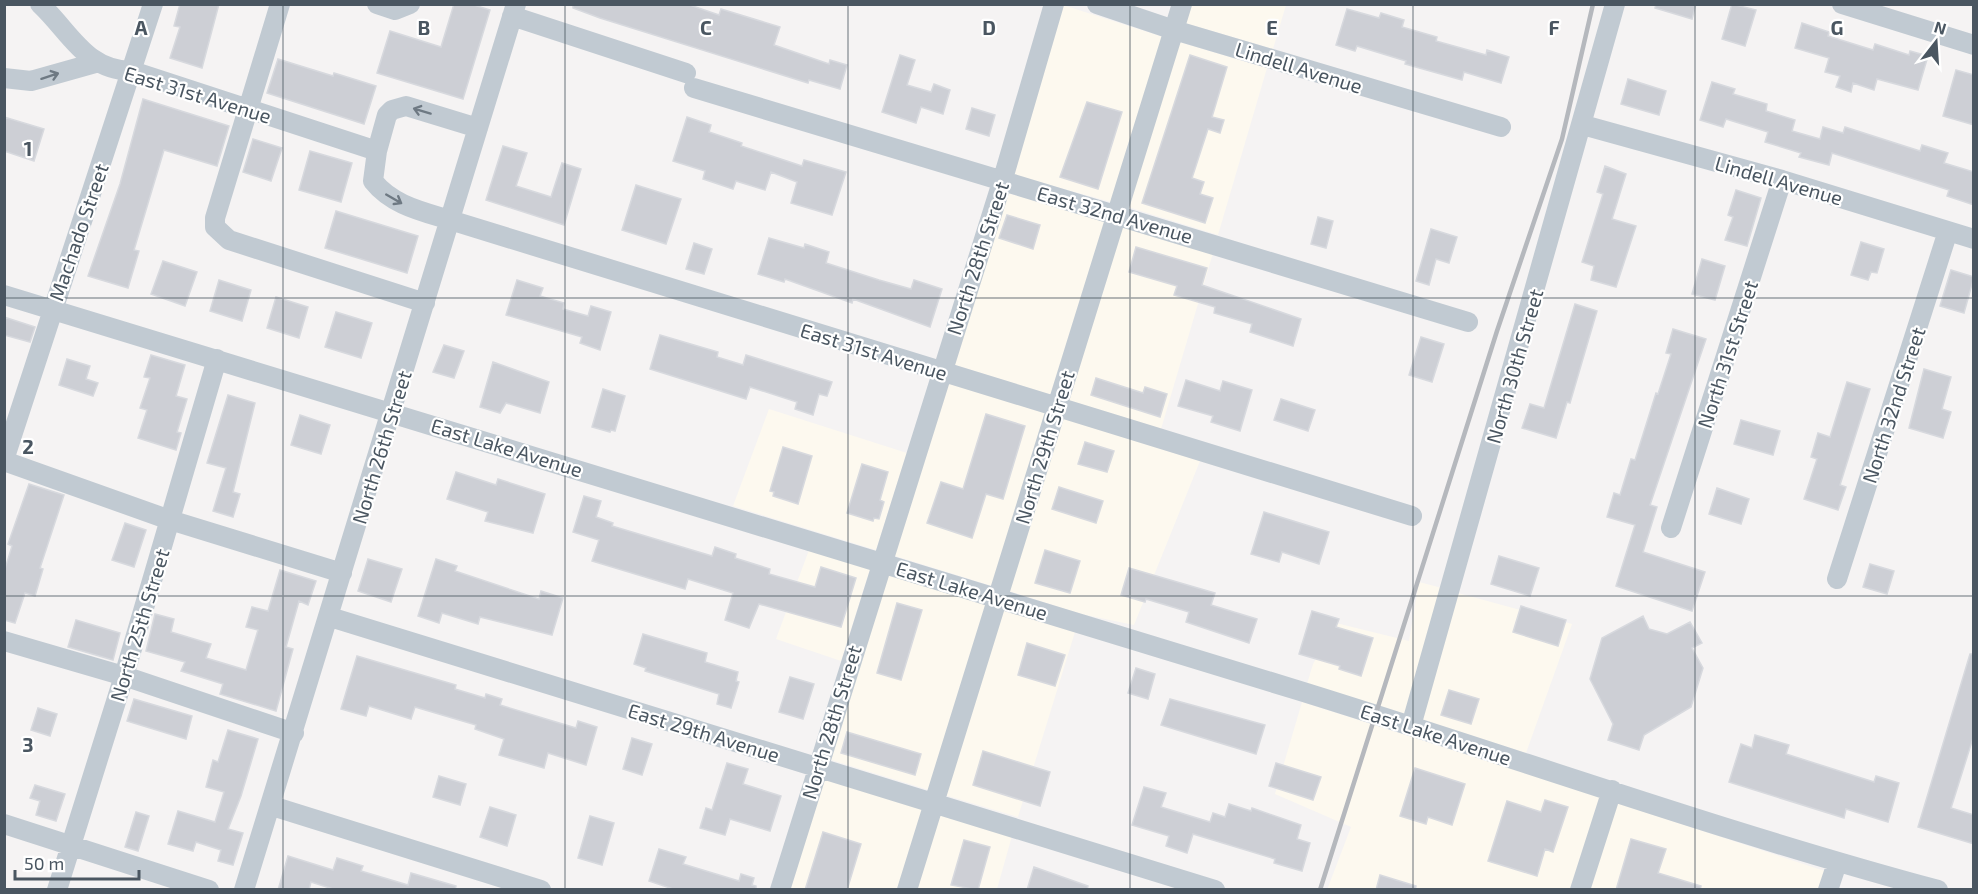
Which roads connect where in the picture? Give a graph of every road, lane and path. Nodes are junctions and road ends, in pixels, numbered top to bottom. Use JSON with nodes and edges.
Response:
{"nodes":[{"id":1,"x":40,"y":4,"type":"edge"},
{"id":2,"x":153,"y":4,"type":"edge"},
{"id":3,"x":280,"y":4,"type":"edge"},
{"id":4,"x":377,"y":4,"type":"edge"},
{"id":5,"x":410,"y":4,"type":"edge"},
{"id":6,"x":1054,"y":4,"type":"edge"},
{"id":7,"x":1097,"y":4,"type":"edge"},
{"id":8,"x":1182,"y":4,"type":"edge"},
{"id":9,"x":1615,"y":4,"type":"edge"},
{"id":10,"x":1842,"y":4,"type":"edge"},
{"id":11,"x":514,"y":10,"type":"edge"},
{"id":12,"x":1174,"y":30,"type":"junction"},
{"id":13,"x":1974,"y":45,"type":"edge"},
{"id":14,"x":95,"y":63,"type":"junction"},
{"id":15,"x":132,"y":71,"type":"junction"},
{"id":16,"x":4,"y":78,"type":"edge"},
{"id":17,"x":249,"y":108,"type":"junction"},
{"id":18,"x":1583,"y":124,"type":"junction"},
{"id":19,"x":1501,"y":127,"type":"dead end"},
{"id":20,"x":478,"y":128,"type":"junction"},
{"id":21,"x":377,"y":151,"type":"junction"},
{"id":22,"x":1782,"y":180,"type":"junction"},
{"id":23,"x":1002,"y":182,"type":"junction"},
{"id":24,"x":1117,"y":213,"type":"junction"},
{"id":25,"x":450,"y":220,"type":"junction"},
{"id":26,"x":1948,"y":231,"type":"junction"},
{"id":27,"x":1974,"y":239,"type":"edge"},
{"id":28,"x":4,"y":295,"type":"edge"},
{"id":29,"x":425,"y":303,"type":"junction"},
{"id":30,"x":52,"y":309,"type":"junction"},
{"id":31,"x":1468,"y":322,"type":"dead end"},
{"id":32,"x":218,"y":359,"type":"junction"},
{"id":33,"x":941,"y":371,"type":"junction"},
{"id":34,"x":1056,"y":407,"type":"junction"},
{"id":35,"x":393,"y":411,"type":"junction"},
{"id":36,"x":4,"y":461,"type":"edge"},
{"id":37,"x":1412,"y":516,"type":"dead end"},
{"id":38,"x":170,"y":520,"type":"junction"},
{"id":39,"x":1671,"y":528,"type":"dead end"},
{"id":40,"x":881,"y":562,"type":"junction"},
{"id":41,"x":342,"y":573,"type":"junction"},
{"id":42,"x":1837,"y":579,"type":"dead end"},
{"id":43,"x":998,"y":598,"type":"junction"},
{"id":44,"x":330,"y":617,"type":"junction"},
{"id":45,"x":4,"y":641,"type":"edge"},
{"id":46,"x":124,"y":676,"type":"junction"},
{"id":47,"x":1411,"y":726,"type":"junction"},
{"id":48,"x":294,"y":733,"type":"junction"},
{"id":49,"x":817,"y":766,"type":"junction"},
{"id":50,"x":1612,"y":790,"type":"junction"},
{"id":51,"x":934,"y":801,"type":"junction"},
{"id":52,"x":272,"y":806,"type":"junction"},
{"id":53,"x":4,"y":824,"type":"edge"},
{"id":54,"x":69,"y":845,"type":"junction"},
{"id":55,"x":1837,"y":863,"type":"junction"},
{"id":56,"x":57,"y":890,"type":"edge"},
{"id":57,"x":209,"y":890,"type":"edge"},
{"id":58,"x":244,"y":890,"type":"edge"},
{"id":59,"x":541,"y":890,"type":"edge"},
{"id":60,"x":780,"y":890,"type":"edge"},
{"id":61,"x":907,"y":890,"type":"edge"},
{"id":62,"x":1215,"y":890,"type":"edge"},
{"id":63,"x":1580,"y":890,"type":"edge"},
{"id":64,"x":1828,"y":890,"type":"edge"},
{"id":65,"x":1938,"y":890,"type":"edge"}],
"edges":[{"from":1,"to":14,"type":"street"},
{"from":2,"to":15,"type":"street","name":"Machado Street"},
{"from":3,"to":17,"type":"street"},
{"from":4,"to":5,"type":"street"},
{"from":6,"to":23,"type":"street","name":"North 28th Street"},
{"from":7,"to":12,"type":"street","name":"Lindell Avenue"},
{"from":8,"to":12,"type":"street","name":"North 29th Street"},
{"from":9,"to":18,"type":"street","name":"North 30th Street"},
{"from":10,"to":13,"type":"street"},
{"from":11,"to":20,"type":"street","name":"North 26th Street"},
{"from":11,"to":23,"type":"street","name":"East 32nd Avenue"},
{"from":12,"to":19,"type":"street","name":"Lindell Avenue"},
{"from":12,"to":24,"type":"street","name":"North 29th Street"},
{"from":14,"to":15,"type":"street","name":"East 31st Avenue"},
{"from":16,"to":14,"type":"street","one_way":true},
{"from":15,"to":17,"type":"street","name":"East 31st Avenue"},
{"from":15,"to":30,"type":"street","name":"Machado Street"},
{"from":17,"to":21,"type":"street","name":"East 31st Avenue"},
{"from":17,"to":29,"type":"street"},
{"from":18,"to":22,"type":"street","name":"Lindell Avenue"},
{"from":18,"to":47,"type":"street","name":"North 30th Street"},
{"from":20,"to":21,"type":"street","name":"East 31st Avenue","one_way":true},
{"from":20,"to":25,"type":"street","name":"North 26th Street"},
{"from":21,"to":25,"type":"street","name":"East 31st Avenue","one_way":true},
{"from":22,"to":26,"type":"street","name":"Lindell Avenue"},
{"from":22,"to":39,"type":"street","name":"North 31st Street"},
{"from":23,"to":24,"type":"street","name":"East 32nd Avenue"},
{"from":23,"to":33,"type":"street","name":"North 28th Street"},
{"from":24,"to":31,"type":"street","name":"East 32nd Avenue"},
{"from":24,"to":34,"type":"street","name":"North 29th Street"},
{"from":25,"to":29,"type":"street","name":"North 26th Street"},
{"from":25,"to":33,"type":"street","name":"East 31st Avenue"},
{"from":26,"to":27,"type":"street","name":"Lindell Avenue"},
{"from":26,"to":42,"type":"street","name":"North 32nd Street"},
{"from":28,"to":30,"type":"street","name":"East Lake Avenue"},
{"from":29,"to":35,"type":"street","name":"North 26th Street"},
{"from":30,"to":32,"type":"street","name":"East Lake Avenue"},
{"from":30,"to":36,"type":"street","name":"Machado Street"},
{"from":32,"to":35,"type":"street","name":"East Lake Avenue"},
{"from":32,"to":38,"type":"street","name":"North 25th Street"},
{"from":33,"to":34,"type":"street","name":"East 31st Avenue"},
{"from":33,"to":40,"type":"street","name":"North 28th Street"},
{"from":34,"to":37,"type":"street","name":"East 31st Avenue"},
{"from":34,"to":43,"type":"street","name":"North 29th Street"},
{"from":35,"to":40,"type":"street","name":"East Lake Avenue"},
{"from":35,"to":41,"type":"street","name":"North 26th Street"},
{"from":36,"to":38,"type":"street"},
{"from":38,"to":41,"type":"street"},
{"from":38,"to":46,"type":"street","name":"North 25th Street"},
{"from":40,"to":43,"type":"street","name":"East Lake Avenue"},
{"from":40,"to":49,"type":"street","name":"North 28th Street"},
{"from":41,"to":44,"type":"street","name":"North 26th Street"},
{"from":43,"to":47,"type":"street","name":"East Lake Avenue"},
{"from":43,"to":51,"type":"street","name":"North 29th Street"},
{"from":44,"to":48,"type":"street","name":"North 26th Street"},
{"from":44,"to":49,"type":"street","name":"East 29th Avenue"},
{"from":45,"to":46,"type":"street"},
{"from":46,"to":48,"type":"street"},
{"from":46,"to":54,"type":"street","name":"North 25th Street"},
{"from":47,"to":50,"type":"street","name":"East Lake Avenue"},
{"from":48,"to":52,"type":"street","name":"North 26th Street"},
{"from":49,"to":51,"type":"street","name":"East 29th Avenue"},
{"from":49,"to":60,"type":"street","name":"North 28th Street"},
{"from":50,"to":55,"type":"street","name":"East Lake Avenue"},
{"from":50,"to":63,"type":"street"},
{"from":51,"to":61,"type":"street","name":"North 29th Street"},
{"from":51,"to":62,"type":"street","name":"East 29th Avenue"},
{"from":52,"to":58,"type":"street","name":"North 26th Street"},
{"from":52,"to":59,"type":"street"},
{"from":53,"to":54,"type":"street"},
{"from":54,"to":56,"type":"street","name":"North 25th Street"},
{"from":54,"to":57,"type":"street"},
{"from":55,"to":64,"type":"street"},
{"from":55,"to":65,"type":"street","name":"East Lake Avenue"}]}
